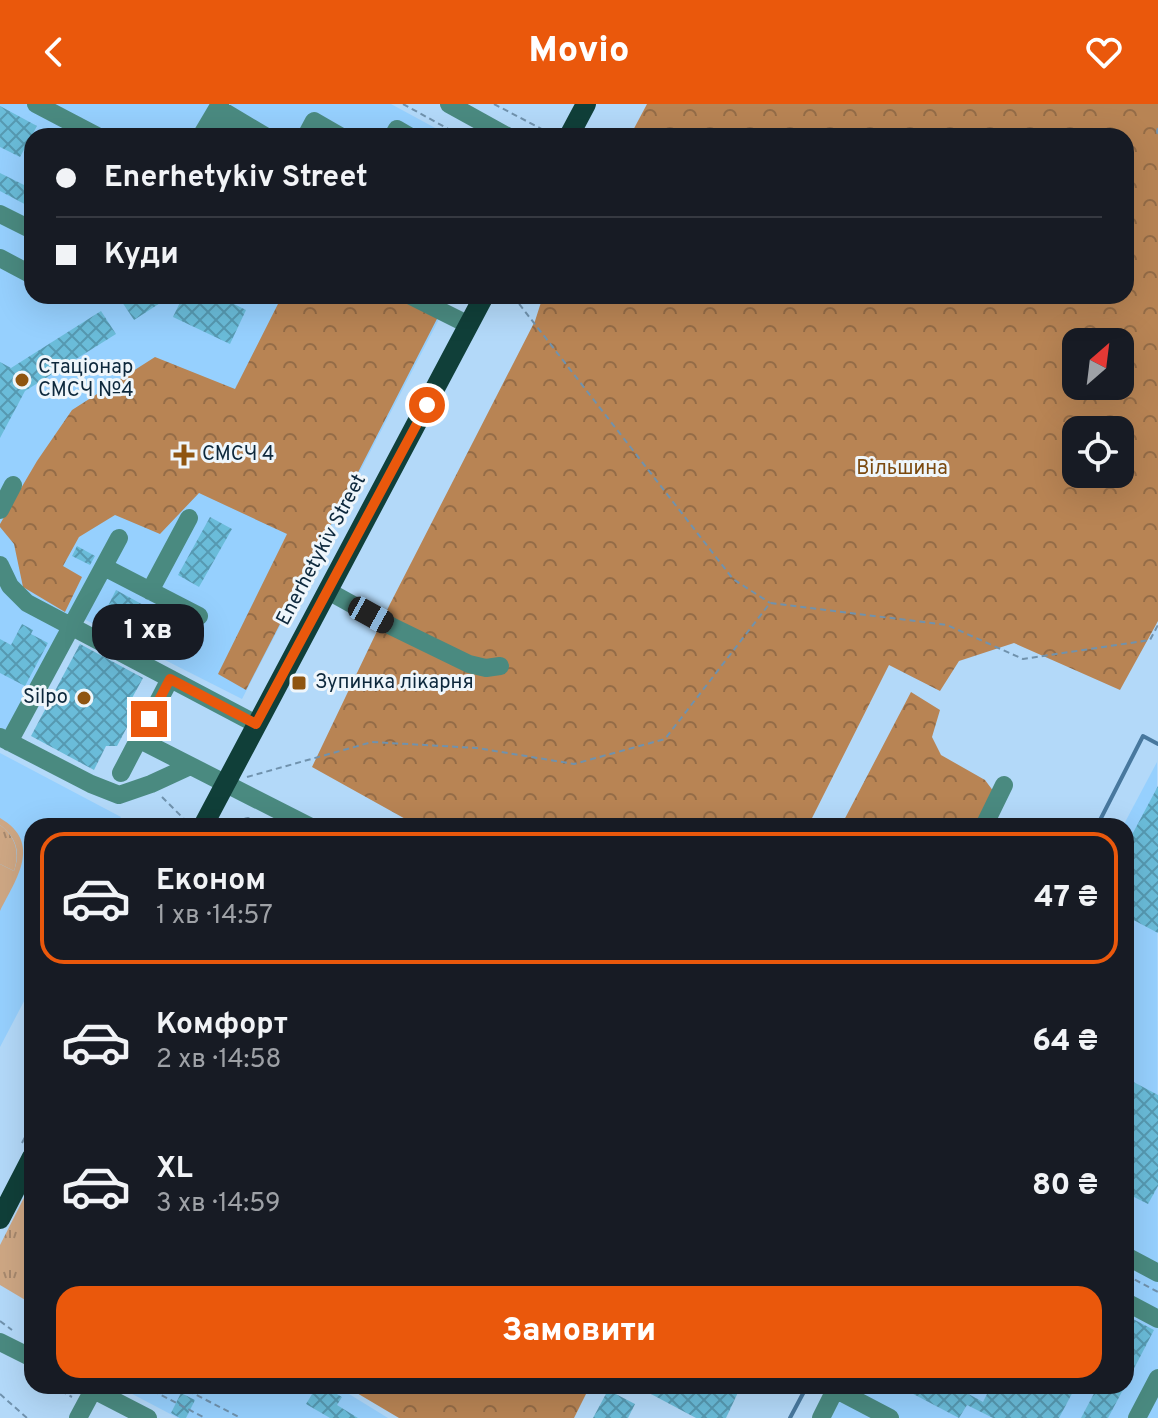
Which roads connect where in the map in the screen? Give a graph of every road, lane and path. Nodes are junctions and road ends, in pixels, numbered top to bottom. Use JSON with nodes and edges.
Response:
{"nodes":[{"id":1,"x":36,"y":104,"type":"edge"},
{"id":2,"x":403,"y":104,"type":"edge"},
{"id":3,"x":449,"y":104,"type":"edge"},
{"id":4,"x":494,"y":104,"type":"edge"},
{"id":5,"x":586,"y":104,"type":"edge"},
{"id":6,"x":212,"y":118,"type":"edge"},
{"id":7,"x":82,"y":128,"type":"edge"},
{"id":8,"x":241,"y":128,"type":"edge"},
{"id":9,"x":310,"y":128,"type":"edge"},
{"id":10,"x":326,"y":128,"type":"edge"},
{"id":11,"x":446,"y":128,"type":"edge"},
{"id":12,"x":492,"y":128,"type":"edge"},
{"id":13,"x":538,"y":128,"type":"edge"},
{"id":14,"x":573,"y":128,"type":"edge"},
{"id":15,"x":1158,"y":128,"type":"edge"},
{"id":16,"x":1158,"y":136,"type":"edge"},
{"id":17,"x":0,"y":214,"type":"edge"},
{"id":18,"x":24,"y":226,"type":"edge"},
{"id":19,"x":0,"y":258,"type":"edge"},
{"id":20,"x":24,"y":271,"type":"edge"},
{"id":21,"x":427,"y":304,"type":"edge"},
{"id":22,"x":480,"y":304,"type":"edge"},
{"id":23,"x":519,"y":304,"type":"edge"},
{"id":24,"x":469,"y":325,"type":"junction"},
{"id":25,"x":13,"y":485,"type":"dead end"},
{"id":26,"x":0,"y":510,"type":"edge"},
{"id":27,"x":189,"y":518,"type":"dead end"},
{"id":28,"x":119,"y":538,"type":"dead end"},
{"id":29,"x":0,"y":565,"type":"edge"},
{"id":30,"x":104,"y":567,"type":"junction"},
{"id":31,"x":150,"y":591,"type":"junction"},
{"id":32,"x":328,"y":591,"type":"junction"},
{"id":33,"x":770,"y":603,"type":"junction"},
{"id":34,"x":199,"y":616,"type":"dead end"},
{"id":35,"x":1158,"y":625,"type":"edge"},
{"id":36,"x":73,"y":627,"type":"junction"},
{"id":37,"x":500,"y":666,"type":"dead end"},
{"id":38,"x":170,"y":679,"type":"junction"},
{"id":39,"x":256,"y":724,"type":"junction"},
{"id":40,"x":138,"y":739,"type":"junction"},
{"id":41,"x":5,"y":740,"type":"edge"},
{"id":42,"x":190,"y":766,"type":"junction"},
{"id":43,"x":121,"y":773,"type":"dead end"},
{"id":44,"x":151,"y":784,"type":"junction"},
{"id":45,"x":225,"y":784,"type":"junction"},
{"id":46,"x":1004,"y":785,"type":"dead end"},
{"id":47,"x":185,"y":818,"type":"edge"},
{"id":48,"x":201,"y":818,"type":"edge"},
{"id":49,"x":293,"y":818,"type":"edge"},
{"id":50,"x":988,"y":818,"type":"edge"},
{"id":51,"x":24,"y":1172,"type":"edge"},
{"id":52,"x":0,"y":1219,"type":"edge"},
{"id":53,"x":1134,"y":1260,"type":"edge"},
{"id":54,"x":1158,"y":1273,"type":"edge"},
{"id":55,"x":1134,"y":1279,"type":"edge"},
{"id":56,"x":1158,"y":1292,"type":"edge"},
{"id":57,"x":1134,"y":1306,"type":"edge"},
{"id":58,"x":1158,"y":1319,"type":"edge"},
{"id":59,"x":0,"y":1342,"type":"edge"},
{"id":60,"x":24,"y":1354,"type":"edge"},
{"id":61,"x":1158,"y":1378,"type":"edge"},
{"id":62,"x":0,"y":1394,"type":"edge"},
{"id":63,"x":87,"y":1394,"type":"edge"},
{"id":64,"x":101,"y":1394,"type":"edge"},
{"id":65,"x":159,"y":1394,"type":"edge"},
{"id":66,"x":194,"y":1394,"type":"edge"},
{"id":67,"x":831,"y":1394,"type":"edge"},
{"id":68,"x":847,"y":1394,"type":"edge"},
{"id":69,"x":27,"y":1418,"type":"edge"},
{"id":70,"x":78,"y":1418,"type":"edge"},
{"id":71,"x":148,"y":1418,"type":"edge"},
{"id":72,"x":205,"y":1418,"type":"edge"},
{"id":73,"x":241,"y":1418,"type":"edge"},
{"id":74,"x":821,"y":1418,"type":"edge"},
{"id":75,"x":890,"y":1418,"type":"edge"},
{"id":76,"x":1137,"y":1418,"type":"edge"}],
"edges":[{"from":1,"to":7,"type":"street"},
{"from":2,"to":11,"type":"path"},
{"from":3,"to":12,"type":"street"},
{"from":4,"to":13,"type":"path"},
{"from":5,"to":14,"type":"main road"},
{"from":6,"to":8,"type":"street"},
{"from":9,"to":10,"type":"street"},
{"from":15,"to":16,"type":"path"},
{"from":17,"to":18,"type":"street"},
{"from":19,"to":20,"type":"street"},
{"from":21,"to":24,"type":"street"},
{"from":22,"to":24,"type":"main road","name":"Enerhetykiv Street"},
{"from":23,"to":33,"type":"path"},
{"from":24,"to":32,"type":"main road","name":"Enerhetykiv Street"},
{"from":25,"to":26,"type":"street"},
{"from":27,"to":31,"type":"street"},
{"from":28,"to":30,"type":"street"},
{"from":29,"to":36,"type":"street"},
{"from":30,"to":31,"type":"street"},
{"from":30,"to":36,"type":"street"},
{"from":31,"to":34,"type":"street"},
{"from":32,"to":37,"type":"street"},
{"from":32,"to":39,"type":"main road","name":"Enerhetykiv Street"},
{"from":33,"to":35,"type":"path"},
{"from":33,"to":45,"type":"path"},
{"from":36,"to":38,"type":"street"},
{"from":36,"to":41,"type":"street"},
{"from":38,"to":39,"type":"street"},
{"from":38,"to":40,"type":"street"},
{"from":39,"to":45,"type":"main road","name":"Enerhetykiv Street"},
{"from":40,"to":42,"type":"street"},
{"from":40,"to":43,"type":"street"},
{"from":41,"to":44,"type":"street"},
{"from":42,"to":44,"type":"street"},
{"from":42,"to":45,"type":"street"},
{"from":44,"to":47,"type":"path"},
{"from":45,"to":48,"type":"main road","name":"Enerhetykiv Street"},
{"from":45,"to":49,"type":"street"},
{"from":46,"to":50,"type":"street"},
{"from":51,"to":52,"type":"main road"},
{"from":53,"to":54,"type":"street"},
{"from":55,"to":56,"type":"path"},
{"from":57,"to":58,"type":"street"},
{"from":59,"to":60,"type":"street"},
{"from":61,"to":76,"type":"street"},
{"from":62,"to":69,"type":"path"},
{"from":63,"to":70,"type":"street"},
{"from":64,"to":71,"type":"street"},
{"from":65,"to":72,"type":"path"},
{"from":66,"to":73,"type":"path"},
{"from":67,"to":74,"type":"street"},
{"from":68,"to":75,"type":"street"}]}
